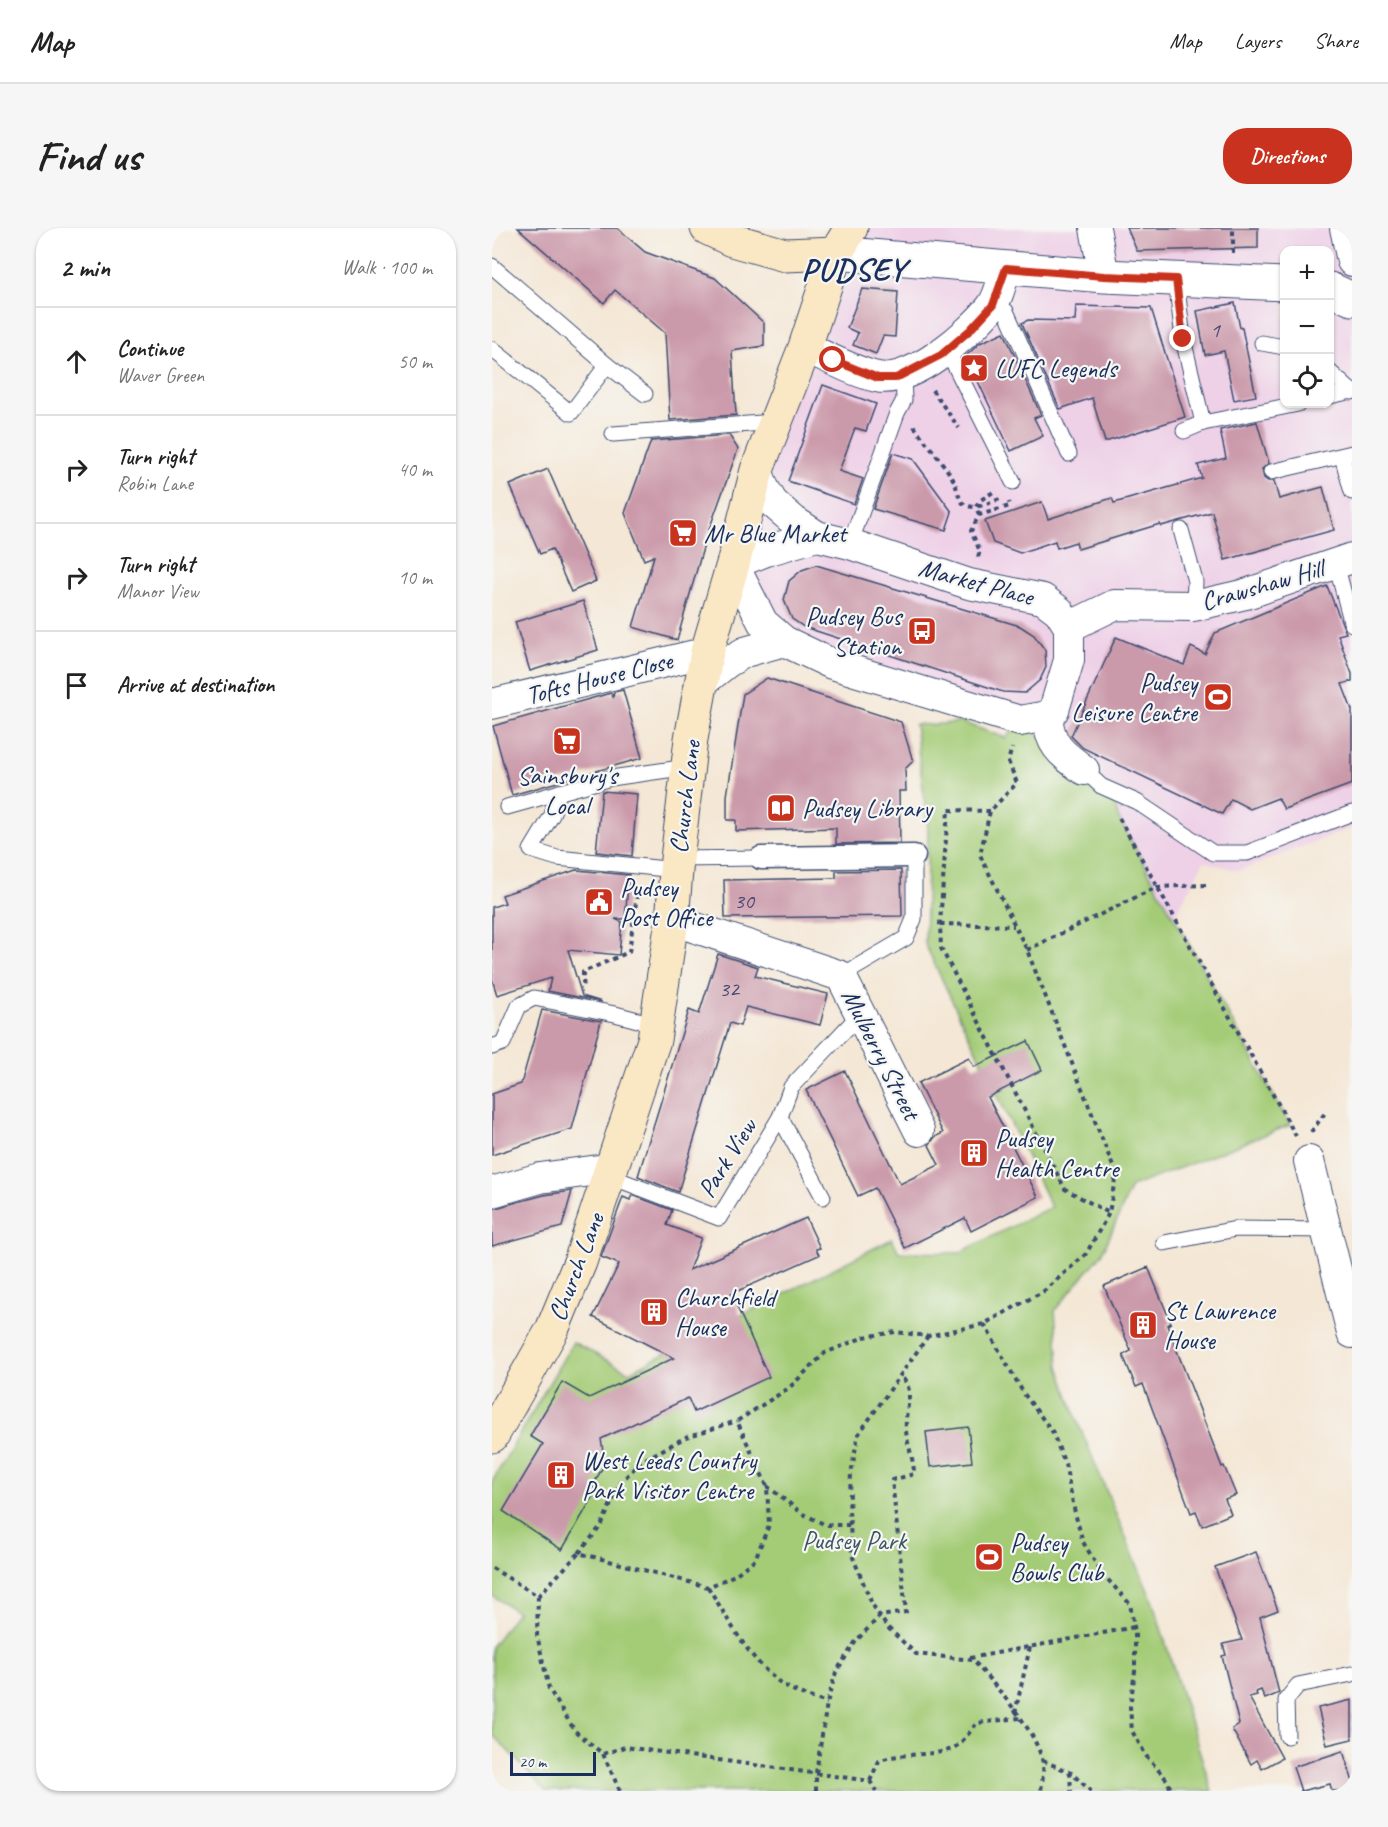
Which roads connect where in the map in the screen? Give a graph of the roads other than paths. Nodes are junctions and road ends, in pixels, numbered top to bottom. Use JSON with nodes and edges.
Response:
{"nodes":[{"id":1,"x":707,"y":228,"type":"edge"},
{"id":2,"x":1095,"y":228,"type":"edge"},
{"id":3,"x":1345,"y":228,"type":"edge"},
{"id":4,"x":844,"y":240,"type":"edge"},
{"id":5,"x":1352,"y":261,"type":"edge"},
{"id":6,"x":492,"y":266,"type":"edge"},
{"id":7,"x":1006,"y":268,"type":"junction"},
{"id":8,"x":1104,"y":276,"type":"junction"},
{"id":9,"x":1176,"y":279,"type":"junction"},
{"id":10,"x":1280,"y":284,"type":"edge"},
{"id":11,"x":1334,"y":291,"type":"edge"},
{"id":12,"x":1352,"y":299,"type":"edge"},
{"id":13,"x":993,"y":305,"type":"junction"},
{"id":14,"x":1262,"y":343,"type":"dead end"},
{"id":15,"x":1280,"y":346,"type":"edge"},
{"id":16,"x":805,"y":347,"type":"junction"},
{"id":17,"x":492,"y":349,"type":"edge"},
{"id":18,"x":947,"y":350,"type":"junction"},
{"id":19,"x":607,"y":365,"type":"junction"},
{"id":20,"x":900,"y":373,"type":"junction"},
{"id":21,"x":1334,"y":376,"type":"edge"},
{"id":22,"x":1352,"y":392,"type":"edge"},
{"id":23,"x":645,"y":394,"type":"dead end"},
{"id":24,"x":1334,"y":395,"type":"edge"},
{"id":25,"x":1280,"y":408,"type":"edge"},
{"id":26,"x":776,"y":422,"type":"junction"},
{"id":27,"x":1203,"y":423,"type":"junction"},
{"id":28,"x":1184,"y":431,"type":"dead end"},
{"id":29,"x":614,"y":434,"type":"dead end"},
{"id":30,"x":1069,"y":454,"type":"dead end"},
{"id":31,"x":1347,"y":454,"type":"edge"},
{"id":32,"x":757,"y":470,"type":"junction"},
{"id":33,"x":1271,"y":472,"type":"dead end"},
{"id":34,"x":1013,"y":482,"type":"dead end"},
{"id":35,"x":1352,"y":492,"type":"edge"},
{"id":36,"x":1181,"y":530,"type":"dead end"},
{"id":37,"x":817,"y":536,"type":"junction"},
{"id":38,"x":850,"y":544,"type":"junction"},
{"id":39,"x":1344,"y":561,"type":"edge"},
{"id":40,"x":733,"y":564,"type":"junction"},
{"id":41,"x":1194,"y":606,"type":"junction"},
{"id":42,"x":1352,"y":624,"type":"edge"},
{"id":43,"x":1069,"y":627,"type":"junction"},
{"id":44,"x":784,"y":641,"type":"junction"},
{"id":45,"x":707,"y":652,"type":"junction"},
{"id":46,"x":700,"y":684,"type":"junction"},
{"id":47,"x":492,"y":704,"type":"edge"},
{"id":48,"x":1034,"y":719,"type":"junction"},
{"id":49,"x":688,"y":767,"type":"junction"},
{"id":50,"x":1084,"y":770,"type":"joint"},
{"id":51,"x":559,"y":792,"type":"junction"},
{"id":52,"x":507,"y":807,"type":"dead end"},
{"id":53,"x":1352,"y":813,"type":"edge"},
{"id":54,"x":914,"y":856,"type":"joint"},
{"id":55,"x":761,"y":858,"type":"joint"},
{"id":56,"x":676,"y":864,"type":"junction"},
{"id":57,"x":672,"y":920,"type":"junction"},
{"id":58,"x":841,"y":976,"type":"junction"},
{"id":59,"x":861,"y":1013,"type":"junction"},
{"id":60,"x":657,"y":1025,"type":"junction"},
{"id":61,"x":492,"y":1047,"type":"edge"},
{"id":62,"x":780,"y":1117,"type":"junction"},
{"id":63,"x":919,"y":1131,"type":"dead end"},
{"id":64,"x":1305,"y":1153,"type":"road end"},
{"id":65,"x":611,"y":1172,"type":"junction"},
{"id":66,"x":492,"y":1192,"type":"edge"},
{"id":67,"x":823,"y":1197,"type":"dead end"},
{"id":68,"x":1326,"y":1230,"type":"junction"},
{"id":69,"x":1164,"y":1244,"type":"dead end"},
{"id":70,"x":1352,"y":1331,"type":"edge"},
{"id":71,"x":492,"y":1436,"type":"edge"},
{"id":72,"x":1352,"y":1674,"type":"edge"},
{"id":73,"x":1287,"y":1736,"type":"dead end"}],
"edges":[{"from":1,"to":4,"type":"main road"},
{"from":2,"to":8,"type":"street"},
{"from":3,"to":5,"type":"street"},
{"from":4,"to":7,"type":"street"},
{"from":4,"to":16,"type":"main road","name":"Church Lane"},
{"from":6,"to":19,"type":"lane"},
{"from":7,"to":8,"type":"street"},
{"from":7,"to":13,"type":"street"},
{"from":8,"to":9,"type":"street"},
{"from":9,"to":10,"type":"street"},
{"from":9,"to":27,"type":"lane"},
{"from":11,"to":12,"type":"street"},
{"from":13,"to":18,"type":"street"},
{"from":13,"to":30,"type":"lane"},
{"from":14,"to":15,"type":"lane"},
{"from":16,"to":20,"type":"street"},
{"from":16,"to":26,"type":"main road","name":"Church Lane"},
{"from":17,"to":19,"type":"lane"},
{"from":18,"to":20,"type":"street"},
{"from":18,"to":34,"type":"lane"},
{"from":19,"to":23,"type":"lane"},
{"from":20,"to":38,"type":"lane"},
{"from":21,"to":22,"type":"lane"},
{"from":22,"to":24,"type":"lane"},
{"from":25,"to":27,"type":"lane"},
{"from":26,"to":29,"type":"lane"},
{"from":26,"to":32,"type":"main road","name":"Church Lane"},
{"from":27,"to":28,"type":"lane"},
{"from":31,"to":33,"type":"lane"},
{"from":31,"to":35,"type":"lane"},
{"from":32,"to":37,"type":"street","name":"Market Place"},
{"from":32,"to":40,"type":"main road","name":"Church Lane"},
{"from":36,"to":41,"type":"lane"},
{"from":37,"to":38,"type":"street","name":"Market Place"},
{"from":37,"to":40,"type":"street"},
{"from":38,"to":43,"type":"street","name":"Market Place"},
{"from":39,"to":41,"type":"street","name":"Crawshaw Hill"},
{"from":39,"to":42,"type":"lane"},
{"from":40,"to":44,"type":"street"},
{"from":40,"to":45,"type":"main road","name":"Church Lane"},
{"from":41,"to":43,"type":"street","name":"Crawshaw Hill"},
{"from":43,"to":48,"type":"street"},
{"from":44,"to":46,"type":"street"},
{"from":44,"to":48,"type":"street"},
{"from":45,"to":46,"type":"main road","name":"Church Lane"},
{"from":45,"to":47,"type":"street","name":"Tofts House Close"},
{"from":46,"to":49,"type":"main road","name":"Church Lane"},
{"from":48,"to":50,"type":"street"},
{"from":49,"to":51,"type":"lane"},
{"from":49,"to":56,"type":"main road","name":"Church Lane"},
{"from":50,"to":53,"type":"lane"},
{"from":51,"to":52,"type":"lane"},
{"from":51,"to":56,"type":"lane"},
{"from":54,"to":55,"type":"street"},
{"from":54,"to":58,"type":"lane"},
{"from":55,"to":56,"type":"lane"},
{"from":56,"to":57,"type":"main road","name":"Church Lane"},
{"from":57,"to":58,"type":"street","name":"Mulberry Street"},
{"from":57,"to":60,"type":"main road","name":"Church Lane"},
{"from":58,"to":59,"type":"street","name":"Mulberry Street"},
{"from":59,"to":62,"type":"lane","name":"Park View"},
{"from":59,"to":63,"type":"street","name":"Mulberry Street"},
{"from":60,"to":61,"type":"lane"},
{"from":60,"to":65,"type":"main road","name":"Church Lane"},
{"from":62,"to":65,"type":"lane","name":"Park View"},
{"from":62,"to":67,"type":"lane","name":"Park View"},
{"from":64,"to":68,"type":"street"},
{"from":65,"to":66,"type":"street"},
{"from":65,"to":71,"type":"main road","name":"Church Lane"},
{"from":68,"to":69,"type":"lane"},
{"from":68,"to":70,"type":"street"},
{"from":72,"to":73,"type":"lane"}]}
